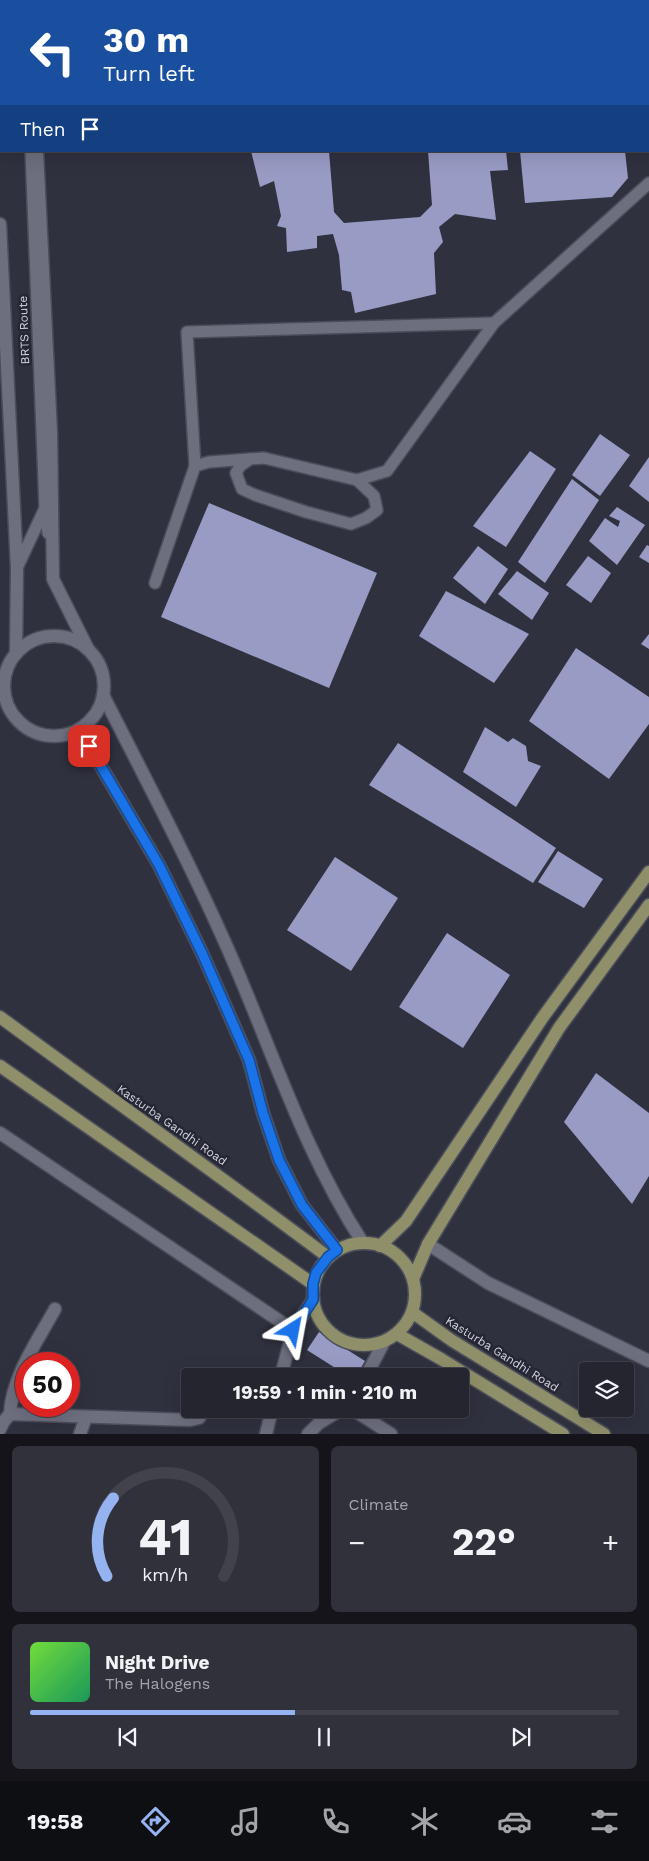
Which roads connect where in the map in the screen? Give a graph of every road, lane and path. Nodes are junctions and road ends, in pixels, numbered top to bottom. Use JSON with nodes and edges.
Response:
{"nodes":[{"id":1,"x":31,"y":152,"type":"edge"},
{"id":2,"x":37,"y":152,"type":"edge"},
{"id":3,"x":649,"y":183,"type":"edge"},
{"id":4,"x":0,"y":224,"type":"edge"},
{"id":5,"x":494,"y":323,"type":"junction"},
{"id":6,"x":250,"y":459,"type":"junction"},
{"id":7,"x":195,"y":466,"type":"junction"},
{"id":8,"x":357,"y":480,"type":"junction"},
{"id":9,"x":45,"y":508,"type":"junction"},
{"id":10,"x":17,"y":568,"type":"junction"},
{"id":11,"x":53,"y":579,"type":"junction"},
{"id":12,"x":155,"y":583,"type":"dead end"},
{"id":13,"x":88,"y":649,"type":"junction"},
{"id":14,"x":9,"y":656,"type":"edge"},
{"id":15,"x":103,"y":695,"type":"junction"},
{"id":16,"x":0,"y":703,"type":"edge"},
{"id":17,"x":11,"y":712,"type":"junction"},
{"id":18,"x":79,"y":729,"type":"junction"},
{"id":19,"x":649,"y":872,"type":"edge"},
{"id":20,"x":649,"y":905,"type":"edge"},
{"id":21,"x":0,"y":1017,"type":"edge"},
{"id":22,"x":0,"y":1066,"type":"edge"},
{"id":23,"x":0,"y":1133,"type":"edge"},
{"id":24,"x":363,"y":1243,"type":"junction"},
{"id":25,"x":428,"y":1244,"type":"junction"},
{"id":26,"x":380,"y":1246,"type":"junction"},
{"id":27,"x":333,"y":1253,"type":"junction"},
{"id":28,"x":413,"y":1279,"type":"junction"},
{"id":29,"x":313,"y":1284,"type":"junction"},
{"id":30,"x":313,"y":1300,"type":"junction"},
{"id":31,"x":55,"y":1309,"type":"dead end"},
{"id":32,"x":412,"y":1312,"type":"junction"},
{"id":33,"x":293,"y":1330,"type":"junction"},
{"id":34,"x":397,"y":1334,"type":"junction"},
{"id":35,"x":384,"y":1342,"type":"junction"},
{"id":36,"x":649,"y":1361,"type":"edge"},
{"id":37,"x":283,"y":1368,"type":"edge"},
{"id":38,"x":370,"y":1368,"type":"edge"},
{"id":39,"x":10,"y":1414,"type":"junction"},
{"id":40,"x":86,"y":1417,"type":"junction"},
{"id":41,"x":199,"y":1418,"type":"edge"},
{"id":42,"x":270,"y":1418,"type":"edge"},
{"id":43,"x":326,"y":1418,"type":"edge"},
{"id":44,"x":366,"y":1418,"type":"edge"},
{"id":45,"x":0,"y":1429,"type":"edge"},
{"id":46,"x":80,"y":1434,"type":"edge"},
{"id":47,"x":266,"y":1434,"type":"edge"},
{"id":48,"x":308,"y":1434,"type":"edge"},
{"id":49,"x":391,"y":1434,"type":"edge"},
{"id":50,"x":563,"y":1434,"type":"edge"},
{"id":51,"x":604,"y":1434,"type":"edge"}],
"edges":[{"from":1,"to":9,"type":"lane","name":"BRTS Route"},
{"from":2,"to":11,"type":"main road"},
{"from":3,"to":5,"type":"lane"},
{"from":4,"to":10,"type":"main road"},
{"from":5,"to":7,"type":"lane"},
{"from":5,"to":8,"type":"lane"},
{"from":6,"to":7,"type":"lane"},
{"from":6,"to":8,"type":"lane"},
{"from":6,"to":8,"type":"lane"},
{"from":7,"to":12,"type":"lane"},
{"from":9,"to":10,"type":"lane","name":"BRTS Route"},
{"from":9,"to":11,"type":"lane","name":"BRTS Route"},
{"from":10,"to":14,"type":"main road"},
{"from":11,"to":13,"type":"main road"},
{"from":13,"to":14,"type":"main road"},
{"from":13,"to":15,"type":"main road"},
{"from":14,"to":17,"type":"main road"},
{"from":15,"to":18,"type":"main road"},
{"from":15,"to":24,"type":"main road"},
{"from":16,"to":17,"type":"main road"},
{"from":17,"to":18,"type":"main road"},
{"from":18,"to":27,"type":"main road"},
{"from":19,"to":26,"type":"main road"},
{"from":20,"to":25,"type":"main road"},
{"from":21,"to":27,"type":"main road","name":"Kasturba Gandhi Road"},
{"from":22,"to":29,"type":"main road"},
{"from":23,"to":33,"type":"main road"},
{"from":24,"to":26,"type":"main road"},
{"from":24,"to":27,"type":"main road"},
{"from":25,"to":28,"type":"main road"},
{"from":25,"to":36,"type":"main road"},
{"from":26,"to":28,"type":"main road"},
{"from":27,"to":29,"type":"main road"},
{"from":28,"to":32,"type":"main road"},
{"from":29,"to":30,"type":"main road"},
{"from":30,"to":33,"type":"main road"},
{"from":30,"to":35,"type":"main road"},
{"from":31,"to":39,"type":"main road"},
{"from":32,"to":34,"type":"main road"},
{"from":32,"to":51,"type":"main road","name":"Kasturba Gandhi Road"},
{"from":33,"to":37,"type":"main road"},
{"from":34,"to":35,"type":"main road"},
{"from":34,"to":50,"type":"main road"},
{"from":35,"to":38,"type":"main road"},
{"from":39,"to":40,"type":"main road"},
{"from":39,"to":45,"type":"main road"},
{"from":40,"to":41,"type":"main road"},
{"from":40,"to":46,"type":"main road"},
{"from":42,"to":47,"type":"main road"},
{"from":43,"to":48,"type":"main road"},
{"from":44,"to":49,"type":"main road"}]}
